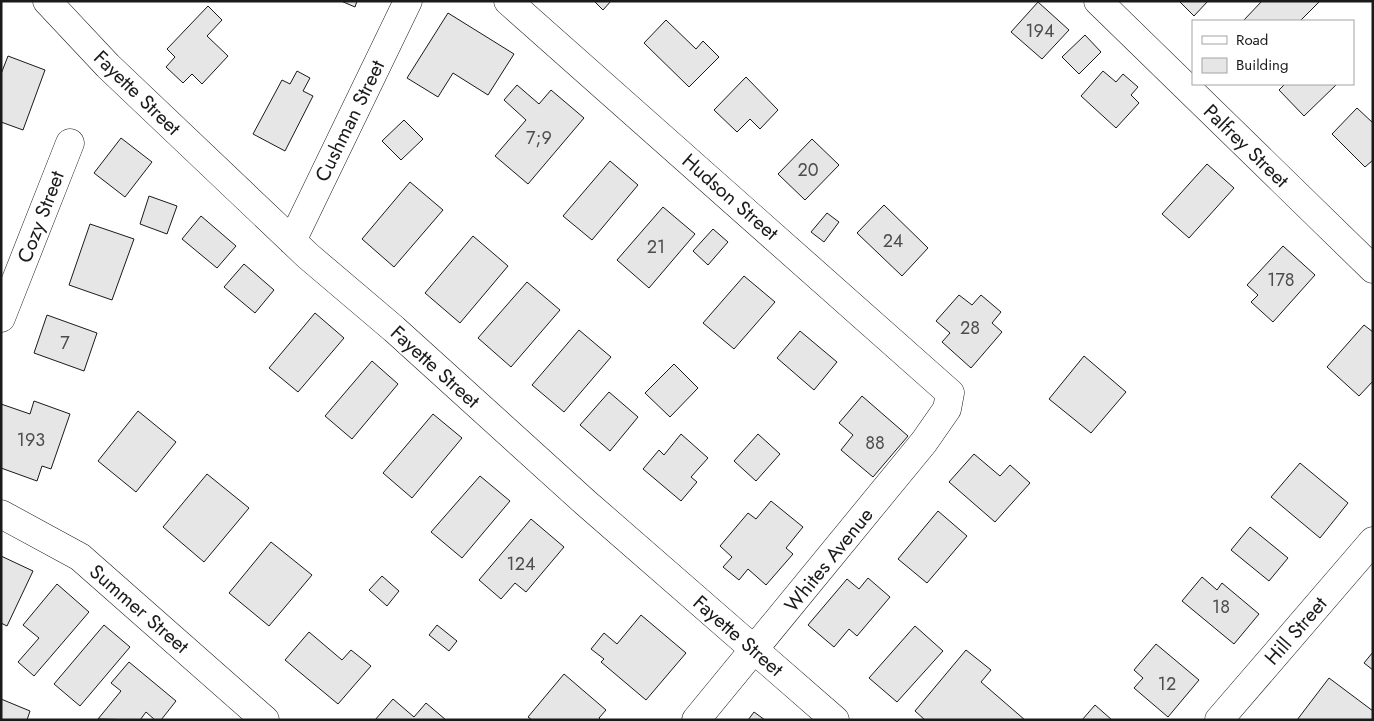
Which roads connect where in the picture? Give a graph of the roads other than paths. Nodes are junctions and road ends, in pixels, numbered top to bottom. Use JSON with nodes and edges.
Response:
{"nodes":[{"id":1,"x":47,"y":1,"type":"edge"},
{"id":2,"x":408,"y":1,"type":"edge"},
{"id":3,"x":508,"y":1,"type":"edge"},
{"id":4,"x":1098,"y":1,"type":"edge"},
{"id":5,"x":70,"y":143,"type":"dead end"},
{"id":6,"x":292,"y":241,"type":"junction"},
{"id":7,"x":1373,"y":269,"type":"edge"},
{"id":8,"x":1,"y":318,"type":"edge"},
{"id":9,"x":950,"y":393,"type":"joint"},
{"id":10,"x":1,"y":514,"type":"edge"},
{"id":11,"x":1373,"y":541,"type":"edge"},
{"id":12,"x":754,"y":651,"type":"junction"},
{"id":13,"x":265,"y":720,"type":"edge"},
{"id":14,"x":696,"y":720,"type":"edge"},
{"id":15,"x":835,"y":720,"type":"edge"},
{"id":16,"x":1218,"y":720,"type":"edge"}],
"edges":[{"from":1,"to":6,"type":"street","name":"Fayette Street"},
{"from":2,"to":6,"type":"street","name":"Cushman Street"},
{"from":3,"to":9,"type":"street","name":"Hudson Street"},
{"from":4,"to":7,"type":"street","name":"Palfrey Street"},
{"from":5,"to":8,"type":"street","name":"Cozy Street"},
{"from":6,"to":12,"type":"street","name":"Fayette Street"},
{"from":9,"to":12,"type":"street","name":"Whites Avenue"},
{"from":10,"to":13,"type":"street","name":"Summer Street"},
{"from":11,"to":16,"type":"street","name":"Hill Street"},
{"from":12,"to":14,"type":"street","name":"Whites Avenue"},
{"from":12,"to":15,"type":"street","name":"Fayette Street"}]}
